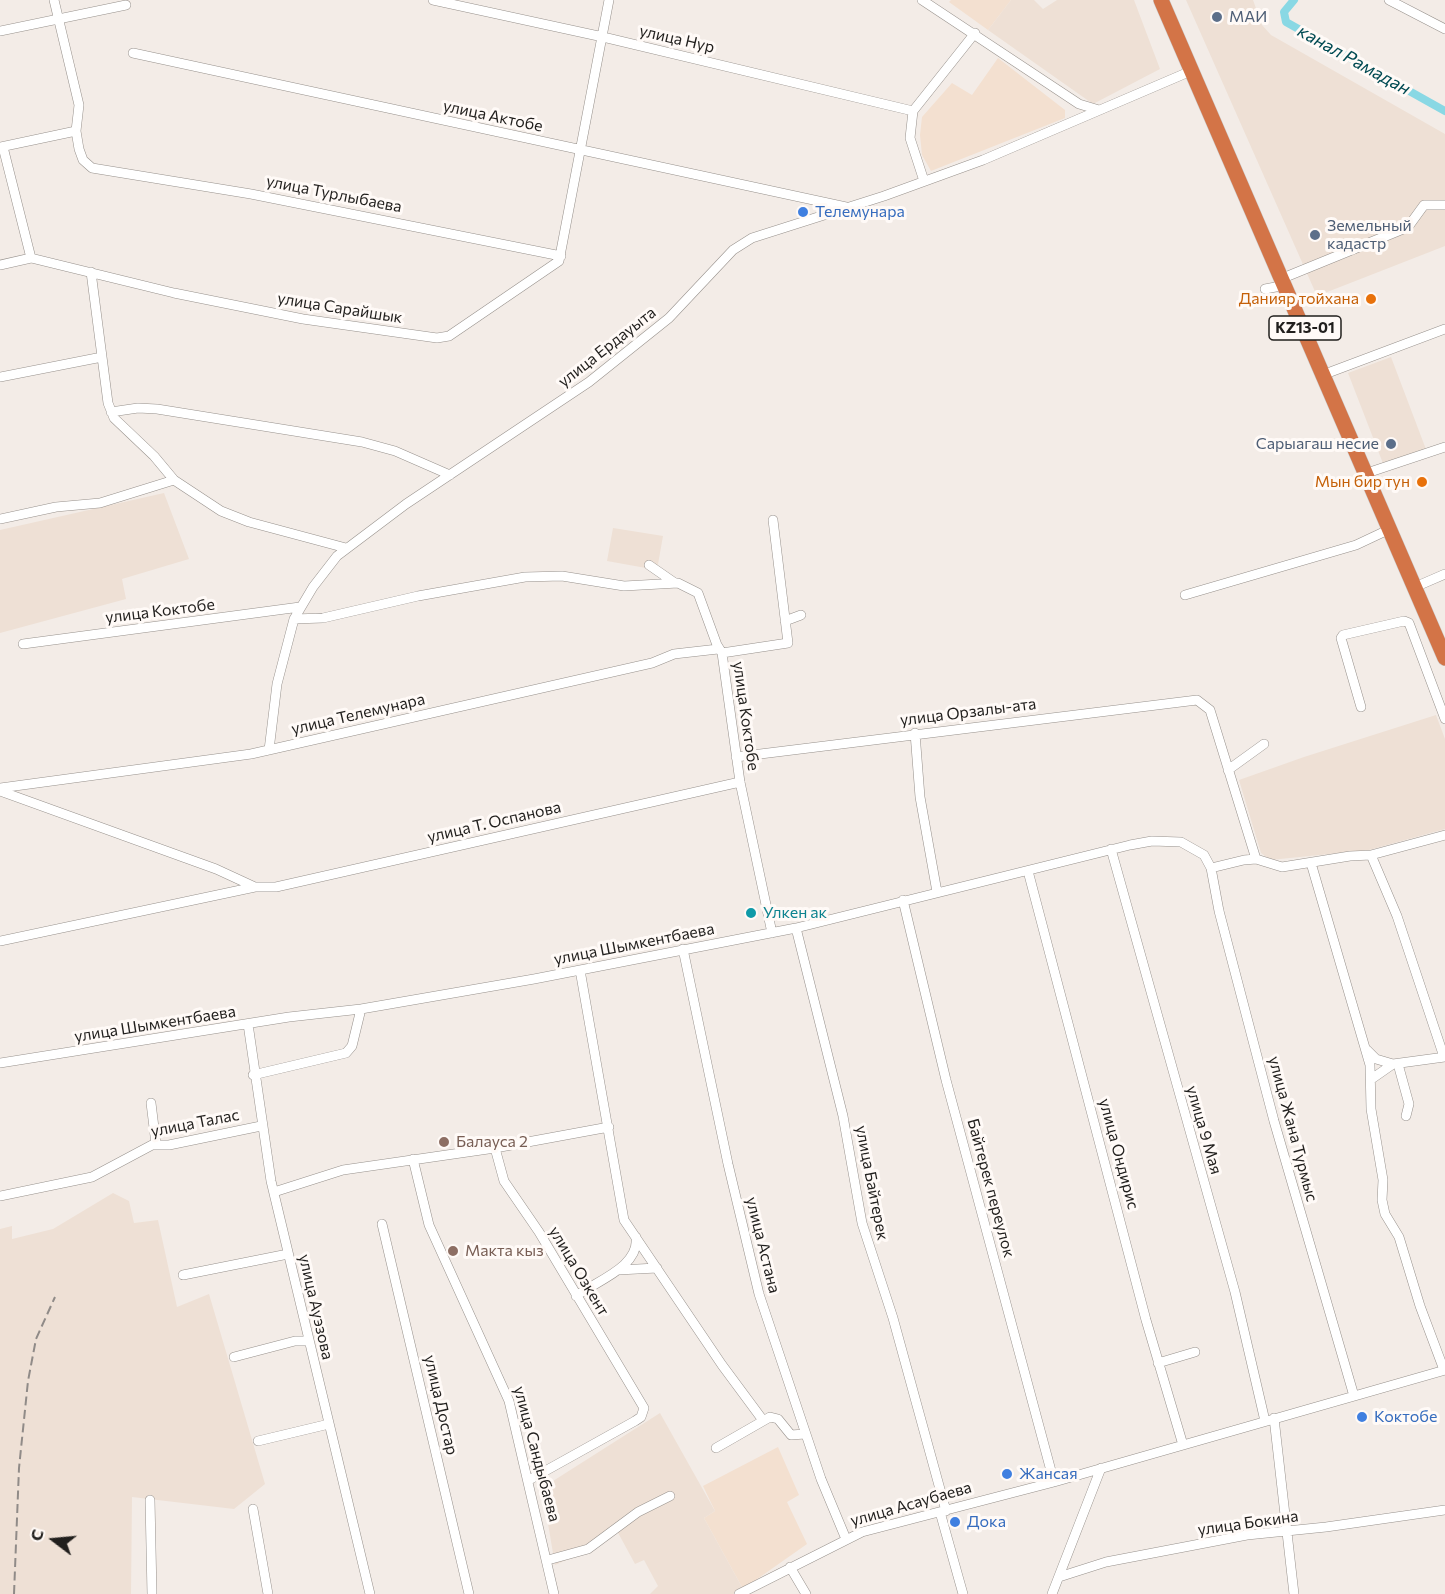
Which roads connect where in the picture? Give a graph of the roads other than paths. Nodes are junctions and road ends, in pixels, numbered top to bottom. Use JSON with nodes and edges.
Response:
{"nodes":[{"id":1,"x":54,"y":0,"type":"edge"},
{"id":2,"x":433,"y":0,"type":"edge"},
{"id":3,"x":609,"y":0,"type":"edge"},
{"id":4,"x":922,"y":0,"type":"edge"},
{"id":5,"x":1161,"y":0,"type":"edge"},
{"id":6,"x":1389,"y":0,"type":"edge"},
{"id":7,"x":126,"y":5,"type":"dead end"},
{"id":8,"x":59,"y":20,"type":"junction"},
{"id":9,"x":1445,"y":29,"type":"edge"},
{"id":10,"x":0,"y":31,"type":"edge"},
{"id":11,"x":975,"y":33,"type":"junction"},
{"id":12,"x":603,"y":37,"type":"junction"},
{"id":13,"x":133,"y":53,"type":"dead end"},
{"id":14,"x":1191,"y":71,"type":"junction"},
{"id":15,"x":1099,"y":110,"type":"junction"},
{"id":16,"x":913,"y":111,"type":"junction"},
{"id":17,"x":76,"y":131,"type":"junction"},
{"id":18,"x":1,"y":147,"type":"edge"},
{"id":19,"x":580,"y":150,"type":"junction"},
{"id":20,"x":924,"y":181,"type":"junction"},
{"id":21,"x":1445,"y":205,"type":"edge"},
{"id":22,"x":847,"y":207,"type":"junction"},
{"id":23,"x":561,"y":256,"type":"junction"},
{"id":24,"x":31,"y":258,"type":"junction"},
{"id":25,"x":0,"y":265,"type":"edge"},
{"id":26,"x":91,"y":272,"type":"junction"},
{"id":27,"x":1284,"y":282,"type":"junction"},
{"id":28,"x":1265,"y":289,"type":"dead end"},
{"id":29,"x":1445,"y":328,"type":"edge"},
{"id":30,"x":102,"y":357,"type":"junction"},
{"id":31,"x":1325,"y":374,"type":"junction"},
{"id":32,"x":0,"y":377,"type":"edge"},
{"id":33,"x":111,"y":412,"type":"junction"},
{"id":34,"x":1445,"y":447,"type":"edge"},
{"id":35,"x":1367,"y":473,"type":"junction"},
{"id":36,"x":450,"y":475,"type":"junction"},
{"id":37,"x":174,"y":480,"type":"junction"},
{"id":38,"x":0,"y":519,"type":"edge"},
{"id":39,"x":773,"y":520,"type":"dead end"},
{"id":40,"x":1390,"y":529,"type":"junction"},
{"id":41,"x":346,"y":548,"type":"junction"},
{"id":42,"x":649,"y":565,"type":"dead end"},
{"id":43,"x":1445,"y":574,"type":"edge"},
{"id":44,"x":675,"y":583,"type":"junction"},
{"id":45,"x":1415,"y":587,"type":"junction"},
{"id":46,"x":1185,"y":595,"type":"dead end"},
{"id":47,"x":300,"y":607,"type":"junction"},
{"id":48,"x":801,"y":615,"type":"dead end"},
{"id":49,"x":294,"y":620,"type":"junction"},
{"id":50,"x":785,"y":621,"type":"junction"},
{"id":51,"x":23,"y":644,"type":"dead end"},
{"id":52,"x":720,"y":651,"type":"junction"},
{"id":53,"x":1445,"y":658,"type":"edge"},
{"id":54,"x":1360,"y":707,"type":"dead end"},
{"id":55,"x":1445,"y":719,"type":"edge"},
{"id":56,"x":915,"y":733,"type":"junction"},
{"id":57,"x":1264,"y":744,"type":"dead end"},
{"id":58,"x":269,"y":750,"type":"junction"},
{"id":59,"x":736,"y":756,"type":"junction"},
{"id":60,"x":1228,"y":770,"type":"junction"},
{"id":61,"x":740,"y":782,"type":"junction"},
{"id":62,"x":0,"y":790,"type":"edge"},
{"id":63,"x":1445,"y":835,"type":"edge"},
{"id":64,"x":1111,"y":849,"type":"junction"},
{"id":65,"x":1371,"y":855,"type":"junction"},
{"id":66,"x":1256,"y":859,"type":"junction"},
{"id":67,"x":1311,"y":863,"type":"junction"},
{"id":68,"x":1211,"y":868,"type":"junction"},
{"id":69,"x":1028,"y":871,"type":"junction"},
{"id":70,"x":255,"y":887,"type":"junction"},
{"id":71,"x":938,"y":892,"type":"junction"},
{"id":72,"x":903,"y":900,"type":"junction"},
{"id":73,"x":796,"y":928,"type":"junction"},
{"id":74,"x":772,"y":933,"type":"junction"},
{"id":75,"x":0,"y":941,"type":"edge"},
{"id":76,"x":683,"y":950,"type":"junction"},
{"id":77,"x":580,"y":970,"type":"junction"},
{"id":78,"x":361,"y":1010,"type":"junction"},
{"id":79,"x":248,"y":1024,"type":"junction"},
{"id":80,"x":1366,"y":1050,"type":"junction"},
{"id":81,"x":1444,"y":1057,"type":"edge"},
{"id":82,"x":0,"y":1063,"type":"edge"},
{"id":83,"x":1395,"y":1064,"type":"junction"},
{"id":84,"x":253,"y":1075,"type":"junction"},
{"id":85,"x":1373,"y":1078,"type":"junction"},
{"id":86,"x":151,"y":1102,"type":"dead end"},
{"id":87,"x":1406,"y":1116,"type":"dead end"},
{"id":88,"x":261,"y":1126,"type":"junction"},
{"id":89,"x":609,"y":1127,"type":"junction"},
{"id":90,"x":156,"y":1144,"type":"junction"},
{"id":91,"x":495,"y":1148,"type":"junction"},
{"id":92,"x":413,"y":1159,"type":"junction"},
{"id":93,"x":274,"y":1192,"type":"junction"},
{"id":94,"x":0,"y":1196,"type":"edge"},
{"id":95,"x":382,"y":1224,"type":"dead end"},
{"id":96,"x":636,"y":1237,"type":"junction"},
{"id":97,"x":288,"y":1254,"type":"junction"},
{"id":98,"x":657,"y":1269,"type":"junction"},
{"id":99,"x":617,"y":1270,"type":"junction"},
{"id":100,"x":183,"y":1275,"type":"dead end"},
{"id":101,"x":576,"y":1296,"type":"junction"},
{"id":102,"x":308,"y":1341,"type":"junction"},
{"id":103,"x":1196,"y":1352,"type":"dead end"},
{"id":104,"x":234,"y":1357,"type":"dead end"},
{"id":105,"x":1158,"y":1363,"type":"junction"},
{"id":106,"x":1444,"y":1370,"type":"edge"},
{"id":107,"x":1354,"y":1396,"type":"junction"},
{"id":108,"x":762,"y":1419,"type":"junction"},
{"id":109,"x":1269,"y":1419,"type":"junction"},
{"id":110,"x":328,"y":1424,"type":"junction"},
{"id":111,"x":805,"y":1434,"type":"junction"},
{"id":112,"x":258,"y":1441,"type":"dead end"},
{"id":113,"x":1183,"y":1445,"type":"junction"},
{"id":114,"x":716,"y":1448,"type":"dead end"},
{"id":115,"x":1101,"y":1468,"type":"junction"},
{"id":116,"x":529,"y":1480,"type":"junction"},
{"id":117,"x":1053,"y":1482,"type":"junction"},
{"id":118,"x":670,"y":1496,"type":"dead end"},
{"id":119,"x":150,"y":1500,"type":"dead end"},
{"id":120,"x":253,"y":1509,"type":"dead end"},
{"id":121,"x":1445,"y":1510,"type":"edge"},
{"id":122,"x":943,"y":1511,"type":"junction"},
{"id":123,"x":1285,"y":1532,"type":"junction"},
{"id":124,"x":846,"y":1539,"type":"junction"},
{"id":125,"x":548,"y":1560,"type":"junction"},
{"id":126,"x":790,"y":1567,"type":"junction"},
{"id":127,"x":1059,"y":1577,"type":"junction"},
{"id":128,"x":152,"y":1594,"type":"edge"},
{"id":129,"x":268,"y":1594,"type":"edge"},
{"id":130,"x":370,"y":1594,"type":"edge"},
{"id":131,"x":469,"y":1594,"type":"edge"},
{"id":132,"x":554,"y":1594,"type":"edge"},
{"id":133,"x":739,"y":1594,"type":"edge"},
{"id":134,"x":806,"y":1594,"type":"edge"},
{"id":135,"x":963,"y":1594,"type":"edge"},
{"id":136,"x":1052,"y":1594,"type":"edge"},
{"id":137,"x":1294,"y":1594,"type":"edge"}],
"edges":[{"from":1,"to":8,"type":"street"},
{"from":2,"to":12,"type":"street","name":"улица Нур"},
{"from":3,"to":12,"type":"street"},
{"from":4,"to":11,"type":"street"},
{"from":5,"to":14,"type":"highway","number":"KZ13-01"},
{"from":6,"to":9,"type":"street"},
{"from":7,"to":8,"type":"street"},
{"from":8,"to":10,"type":"street"},
{"from":8,"to":17,"type":"street"},
{"from":11,"to":15,"type":"street"},
{"from":11,"to":16,"type":"street"},
{"from":12,"to":16,"type":"street","name":"улица Нур"},
{"from":12,"to":19,"type":"street"},
{"from":13,"to":19,"type":"street","name":"улица Актобе"},
{"from":14,"to":15,"type":"street","name":"улица Ердауыта"},
{"from":14,"to":27,"type":"highway","number":"KZ13-01"},
{"from":15,"to":20,"type":"street","name":"улица Ердауыта"},
{"from":16,"to":20,"type":"street"},
{"from":17,"to":18,"type":"street"},
{"from":17,"to":23,"type":"street","name":"улица Турлыбаева"},
{"from":18,"to":24,"type":"street"},
{"from":19,"to":22,"type":"street","name":"улица Актобе"},
{"from":19,"to":23,"type":"street"},
{"from":20,"to":22,"type":"street","name":"улица Ердауыта"},
{"from":21,"to":27,"type":"street"},
{"from":22,"to":36,"type":"street","name":"улица Ердауыта"},
{"from":23,"to":26,"type":"street","name":"улица Сарайшык"},
{"from":24,"to":25,"type":"street"},
{"from":24,"to":26,"type":"street","name":"улица Сарайшык"},
{"from":26,"to":30,"type":"street"},
{"from":27,"to":28,"type":"street"},
{"from":27,"to":31,"type":"highway","number":"KZ13-01"},
{"from":29,"to":31,"type":"street"},
{"from":30,"to":32,"type":"street"},
{"from":30,"to":33,"type":"street"},
{"from":31,"to":35,"type":"highway","number":"KZ13-01"},
{"from":33,"to":36,"type":"street"},
{"from":33,"to":37,"type":"street"},
{"from":34,"to":35,"type":"street"},
{"from":35,"to":40,"type":"highway","number":"KZ13-01"},
{"from":36,"to":41,"type":"street","name":"улица Ердауыта"},
{"from":37,"to":38,"type":"street"},
{"from":37,"to":41,"type":"street"},
{"from":39,"to":50,"type":"street"},
{"from":40,"to":45,"type":"highway","number":"KZ13-01"},
{"from":40,"to":46,"type":"street"},
{"from":41,"to":47,"type":"street","name":"улица Ердауыта"},
{"from":42,"to":44,"type":"street","name":"улица Коктобе"},
{"from":43,"to":45,"type":"street"},
{"from":44,"to":49,"type":"street"},
{"from":44,"to":52,"type":"street","name":"улица Коктобе"},
{"from":45,"to":53,"type":"highway","number":"KZ13-01"},
{"from":47,"to":49,"type":"street","name":"улица Ердауыта"},
{"from":47,"to":51,"type":"street","name":"улица Коктобе"},
{"from":48,"to":50,"type":"street"},
{"from":49,"to":58,"type":"street","name":"улица Ердауыта"},
{"from":50,"to":52,"type":"street","name":"улица Телемунара"},
{"from":52,"to":58,"type":"street","name":"улица Телемунара"},
{"from":52,"to":59,"type":"street","name":"улица Коктобе"},
{"from":54,"to":55,"type":"street"},
{"from":56,"to":59,"type":"street","name":"улица Орзалы-ата"},
{"from":56,"to":60,"type":"street","name":"улица Орзалы-ата"},
{"from":56,"to":71,"type":"street"},
{"from":57,"to":60,"type":"street"},
{"from":58,"to":62,"type":"street","name":"улица Телемунара"},
{"from":59,"to":61,"type":"street","name":"улица Коктобе"},
{"from":60,"to":66,"type":"street"},
{"from":61,"to":70,"type":"street","name":"улица Т. Оспанова"},
{"from":61,"to":74,"type":"street","name":"улица Коктобе"},
{"from":62,"to":70,"type":"street","name":"улица Т. Оспанова"},
{"from":63,"to":65,"type":"street"},
{"from":64,"to":68,"type":"street","name":"улица Шымкентбаева"},
{"from":64,"to":69,"type":"street","name":"улица Шымкентбаева"},
{"from":64,"to":109,"type":"street","name":"улица 9 Мая"},
{"from":65,"to":67,"type":"street"},
{"from":65,"to":81,"type":"street"},
{"from":66,"to":67,"type":"street"},
{"from":66,"to":68,"type":"street"},
{"from":67,"to":80,"type":"street"},
{"from":68,"to":107,"type":"street","name":"улица Жана Турмыс"},
{"from":69,"to":71,"type":"street","name":"улица Шымкентбаева"},
{"from":69,"to":105,"type":"street","name":"улица Ондирис"},
{"from":70,"to":75,"type":"street","name":"улица Т. Оспанова"},
{"from":71,"to":72,"type":"street","name":"улица Шымкентбаева"},
{"from":72,"to":73,"type":"street","name":"улица Шымкентбаева"},
{"from":72,"to":117,"type":"street","name":"Байтерек переулок"},
{"from":73,"to":74,"type":"street","name":"улица Шымкентбаева"},
{"from":73,"to":122,"type":"street","name":"улица Байтерек"},
{"from":74,"to":76,"type":"street","name":"улица Шымкентбаева"},
{"from":76,"to":77,"type":"street","name":"улица Шымкентбаева"},
{"from":76,"to":111,"type":"street","name":"улица Астана"},
{"from":77,"to":78,"type":"street","name":"улица Шымкентбаева"},
{"from":77,"to":89,"type":"street"},
{"from":78,"to":79,"type":"street","name":"улица Шымкентбаева"},
{"from":78,"to":84,"type":"street"},
{"from":79,"to":82,"type":"street","name":"улица Шымкентбаева"},
{"from":79,"to":84,"type":"street","name":"улица Ауэзова"},
{"from":80,"to":83,"type":"street"},
{"from":80,"to":85,"type":"street"},
{"from":81,"to":83,"type":"street"},
{"from":83,"to":85,"type":"street"},
{"from":83,"to":87,"type":"street"},
{"from":84,"to":88,"type":"street","name":"улица Ауэзова"},
{"from":85,"to":106,"type":"street"},
{"from":86,"to":90,"type":"street"},
{"from":88,"to":90,"type":"street","name":"улица Талас"},
{"from":88,"to":93,"type":"street","name":"улица Ауэзова"},
{"from":89,"to":91,"type":"street"},
{"from":89,"to":96,"type":"street"},
{"from":90,"to":94,"type":"street","name":"улица Талас"},
{"from":91,"to":92,"type":"street"},
{"from":91,"to":101,"type":"street","name":"улица Озкент"},
{"from":92,"to":93,"type":"street"},
{"from":92,"to":116,"type":"street","name":"улица Сандыбаева"},
{"from":93,"to":97,"type":"street","name":"улица Ауэзова"},
{"from":95,"to":131,"type":"street","name":"улица Достар"},
{"from":96,"to":98,"type":"street"},
{"from":96,"to":99,"type":"street"},
{"from":97,"to":100,"type":"street"},
{"from":97,"to":102,"type":"street","name":"улица Ауэзова"},
{"from":98,"to":99,"type":"street"},
{"from":98,"to":108,"type":"street"},
{"from":99,"to":101,"type":"street"},
{"from":101,"to":116,"type":"street","name":"улица Озкент"},
{"from":102,"to":104,"type":"street"},
{"from":102,"to":110,"type":"street","name":"улица Ауэзова"},
{"from":103,"to":105,"type":"street"},
{"from":105,"to":113,"type":"street","name":"улица Ондирис"},
{"from":106,"to":107,"type":"street","name":"улица Асаубаева"},
{"from":107,"to":109,"type":"street","name":"улица Асаубаева"},
{"from":108,"to":111,"type":"street"},
{"from":108,"to":114,"type":"street"},
{"from":109,"to":113,"type":"street","name":"улица Асаубаева"},
{"from":109,"to":123,"type":"street","name":"улица 9 Мая"},
{"from":110,"to":112,"type":"street"},
{"from":110,"to":130,"type":"street","name":"улица Ауэзова"},
{"from":111,"to":124,"type":"street","name":"улица Астана"},
{"from":113,"to":115,"type":"street","name":"улица Асаубаева"},
{"from":115,"to":117,"type":"street","name":"улица Асаубаева"},
{"from":115,"to":127,"type":"street"},
{"from":116,"to":125,"type":"street","name":"улица Сандыбаева"},
{"from":117,"to":122,"type":"street","name":"улица Асаубаева"},
{"from":118,"to":125,"type":"street"},
{"from":119,"to":128,"type":"street"},
{"from":120,"to":129,"type":"street"},
{"from":121,"to":123,"type":"street","name":"улица Бокина"},
{"from":122,"to":124,"type":"street","name":"улица Асаубаева"},
{"from":122,"to":135,"type":"street","name":"улица Байтерек"},
{"from":123,"to":127,"type":"street","name":"улица Бокина"},
{"from":123,"to":137,"type":"street","name":"улица 9 Мая"},
{"from":124,"to":126,"type":"street","name":"улица Асаубаева"},
{"from":125,"to":132,"type":"street","name":"улица Сандыбаева"},
{"from":126,"to":133,"type":"street","name":"улица Асаубаева"},
{"from":126,"to":134,"type":"street"},
{"from":127,"to":136,"type":"street"}]}
